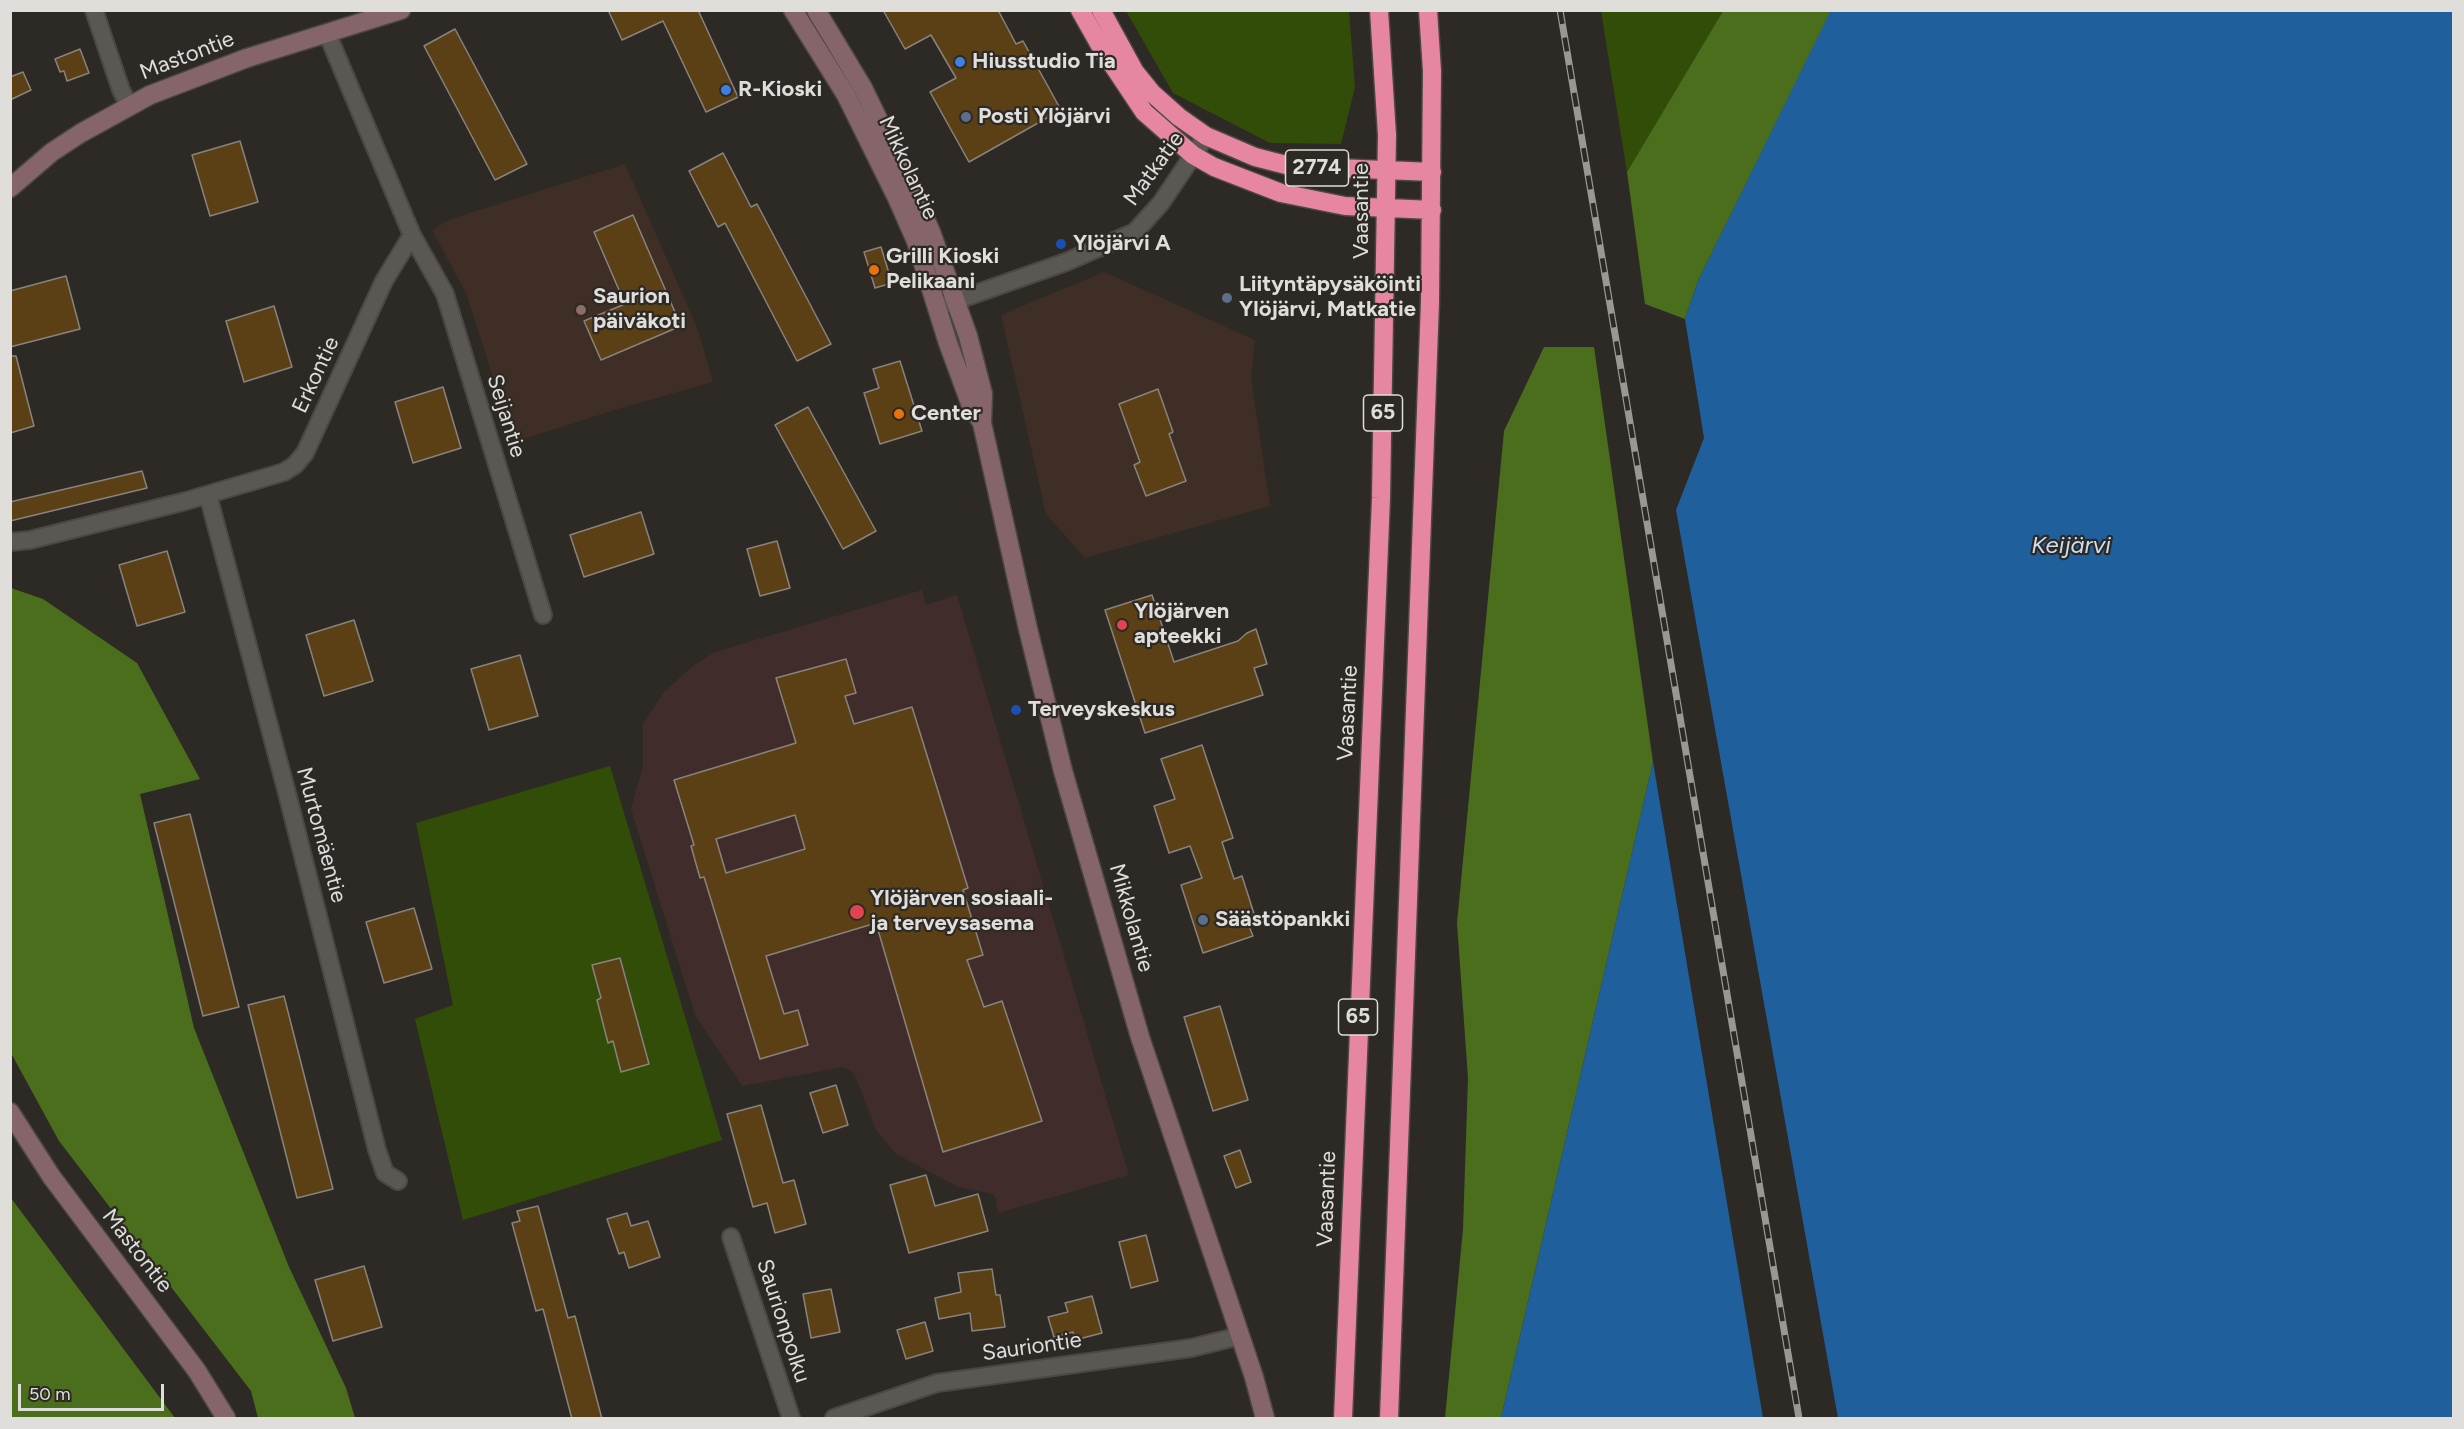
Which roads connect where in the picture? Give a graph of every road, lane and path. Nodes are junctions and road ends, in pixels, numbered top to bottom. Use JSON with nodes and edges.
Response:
{"nodes":[{"id":1,"x":94,"y":10,"type":"edge"},
{"id":2,"x":401,"y":10,"type":"edge"},
{"id":3,"x":793,"y":10,"type":"edge"},
{"id":4,"x":816,"y":10,"type":"edge"},
{"id":5,"x":1080,"y":10,"type":"edge"},
{"id":6,"x":1101,"y":10,"type":"edge"},
{"id":7,"x":1379,"y":10,"type":"edge"},
{"id":8,"x":1428,"y":10,"type":"edge"},
{"id":9,"x":327,"y":33,"type":"junction"},
{"id":10,"x":129,"y":105,"type":"junction"},
{"id":11,"x":1206,"y":136,"type":"junction"},
{"id":12,"x":1193,"y":155,"type":"junction"},
{"id":13,"x":1386,"y":171,"type":"junction"},
{"id":14,"x":1432,"y":172,"type":"junction"},
{"id":15,"x":10,"y":188,"type":"edge"},
{"id":16,"x":1386,"y":209,"type":"junction"},
{"id":17,"x":1432,"y":210,"type":"junction"},
{"id":18,"x":412,"y":235,"type":"junction"},
{"id":19,"x":946,"y":303,"type":"junction"},
{"id":20,"x":208,"y":495,"type":"junction"},
{"id":21,"x":10,"y":542,"type":"edge"},
{"id":22,"x":543,"y":615,"type":"dead end"},
{"id":23,"x":10,"y":1112,"type":"edge"},
{"id":24,"x":398,"y":1181,"type":"dead end"},
{"id":25,"x":731,"y":1237,"type":"dead end"},
{"id":26,"x":1240,"y":1336,"type":"junction"},
{"id":27,"x":226,"y":1419,"type":"edge"},
{"id":28,"x":791,"y":1419,"type":"edge"},
{"id":29,"x":834,"y":1419,"type":"edge"},
{"id":30,"x":1265,"y":1419,"type":"edge"},
{"id":31,"x":1343,"y":1419,"type":"edge"},
{"id":32,"x":1389,"y":1419,"type":"edge"}],
"edges":[{"from":1,"to":10,"type":"street"},
{"from":2,"to":9,"type":"main road","name":"Mastontie"},
{"from":3,"to":19,"type":"main road","name":"Mikkolantie"},
{"from":4,"to":19,"type":"main road","name":"Mikkolantie"},
{"from":5,"to":12,"type":"highway","number":"2774"},
{"from":6,"to":11,"type":"highway","number":"2774"},
{"from":7,"to":13,"type":"highway","name":"Vaasantie","number":"65"},
{"from":8,"to":14,"type":"highway","number":"65"},
{"from":9,"to":10,"type":"main road","name":"Mastontie"},
{"from":9,"to":18,"type":"street"},
{"from":10,"to":15,"type":"main road","name":"Mastontie"},
{"from":11,"to":12,"type":"street","name":"Matkatie"},
{"from":11,"to":13,"type":"highway","number":"2774"},
{"from":12,"to":16,"type":"highway","number":"2774"},
{"from":12,"to":19,"type":"street","name":"Matkatie"},
{"from":13,"to":14,"type":"highway","number":"2774"},
{"from":13,"to":16,"type":"highway","name":"Vaasantie","number":"65"},
{"from":14,"to":17,"type":"highway","number":"65"},
{"from":16,"to":17,"type":"highway","number":"2774"},
{"from":16,"to":31,"type":"highway","name":"Vaasantie","number":"65"},
{"from":17,"to":32,"type":"highway","number":"65"},
{"from":18,"to":20,"type":"street","name":"Erkontie"},
{"from":18,"to":22,"type":"street","name":"Seijantie"},
{"from":19,"to":26,"type":"main road","name":"Mikkolantie"},
{"from":20,"to":21,"type":"street","name":"Erkontie"},
{"from":20,"to":24,"type":"street","name":"Murtomäentie"},
{"from":23,"to":27,"type":"main road","name":"Mastontie"},
{"from":25,"to":28,"type":"street","name":"Saurionpolku"},
{"from":26,"to":29,"type":"street","name":"Sauriontie"},
{"from":26,"to":30,"type":"main road","name":"Mikkolantie"}]}
